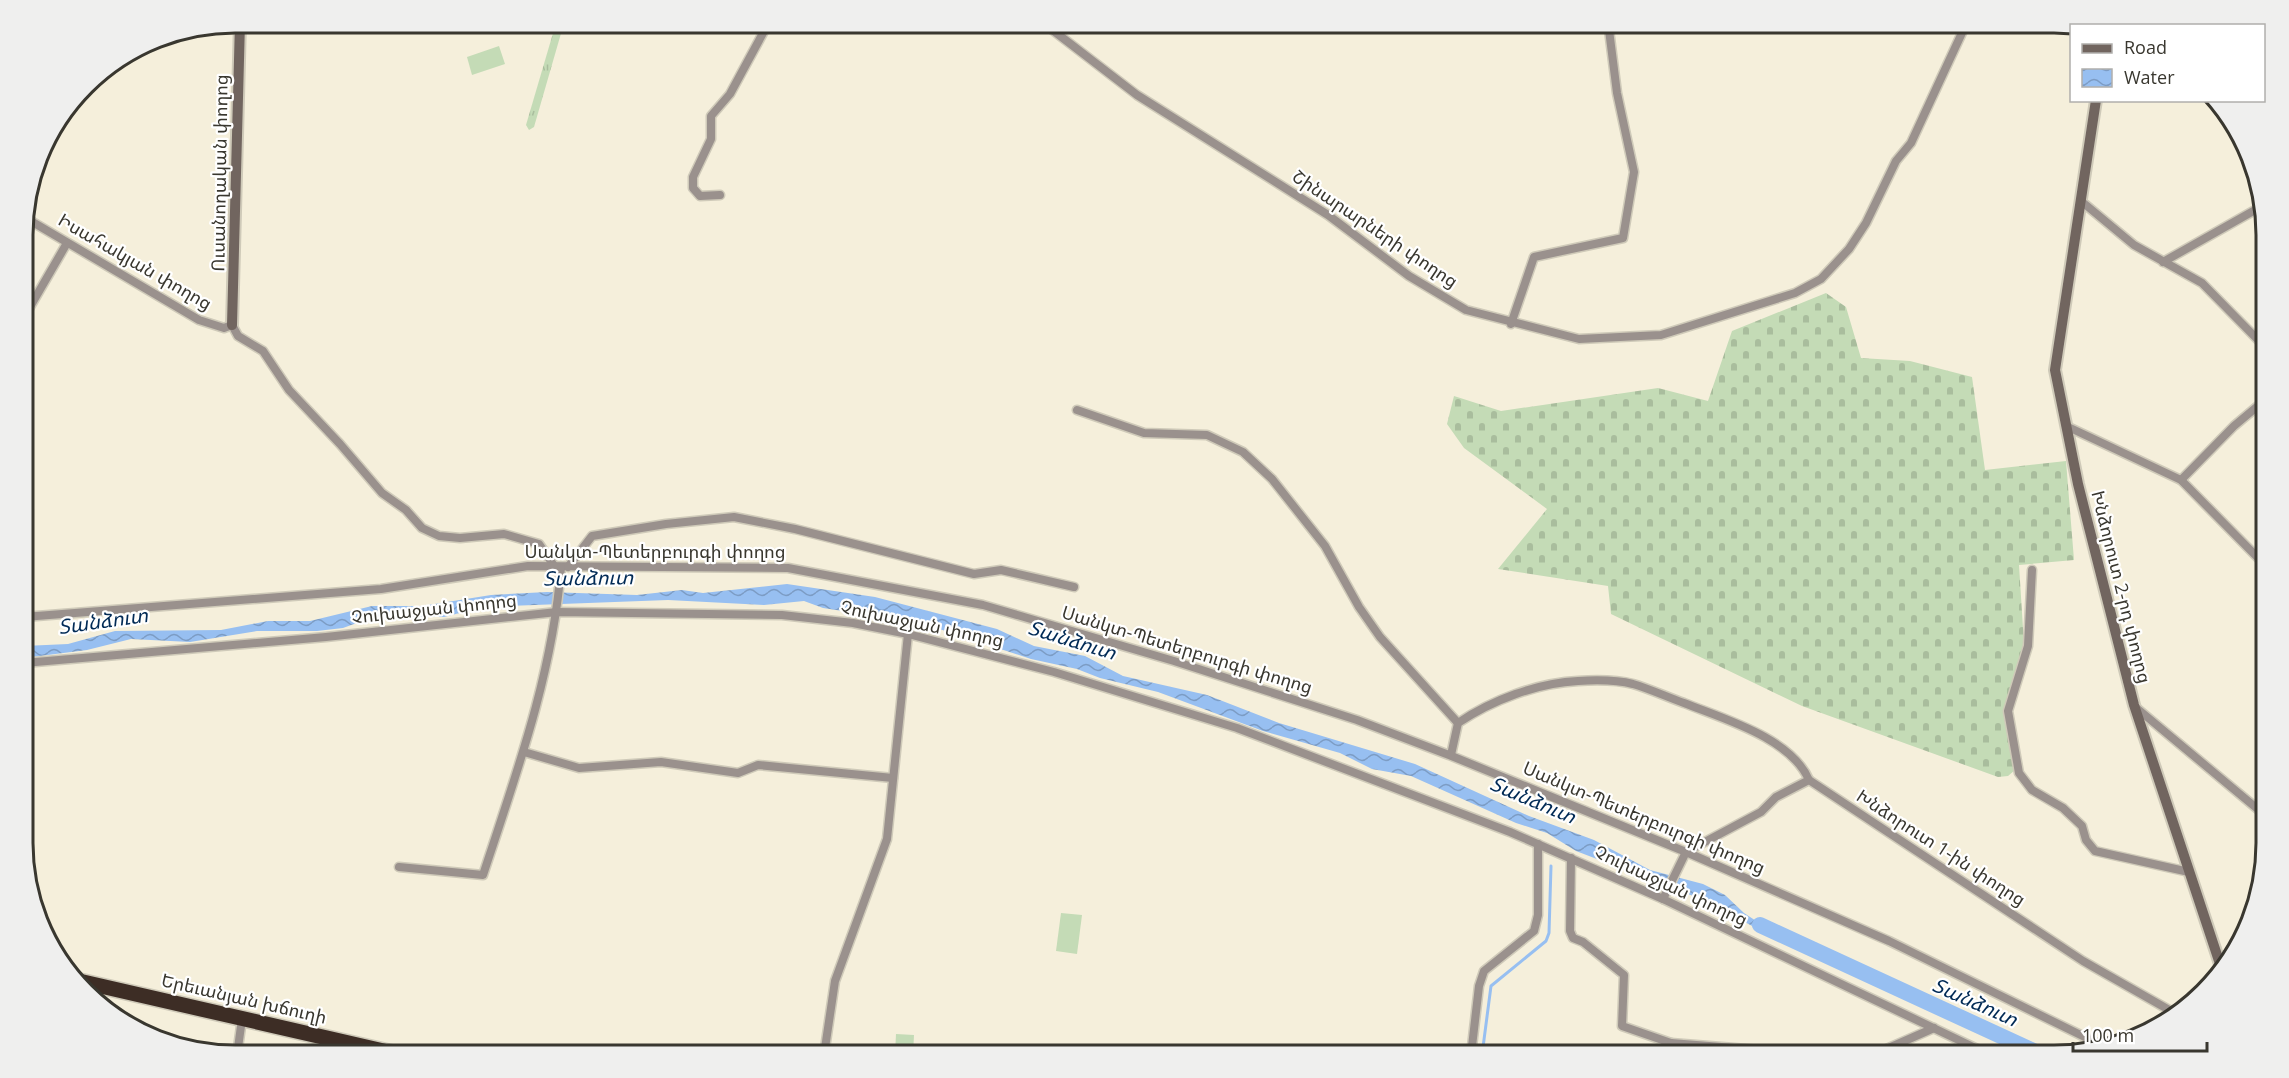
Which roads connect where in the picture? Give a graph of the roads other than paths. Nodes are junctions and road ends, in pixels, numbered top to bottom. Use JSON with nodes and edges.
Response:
{"nodes":[{"id":1,"x":240,"y":33,"type":"edge"},
{"id":2,"x":763,"y":33,"type":"edge"},
{"id":3,"x":1056,"y":33,"type":"edge"},
{"id":4,"x":1609,"y":33,"type":"edge"},
{"id":5,"x":1961,"y":33,"type":"edge"},
{"id":6,"x":2096,"y":102,"type":"edge"},
{"id":7,"x":720,"y":195,"type":"dead end"},
{"id":8,"x":2081,"y":201,"type":"junction"},
{"id":9,"x":2254,"y":211,"type":"edge"},
{"id":10,"x":33,"y":222,"type":"edge"},
{"id":11,"x":68,"y":243,"type":"junction"},
{"id":12,"x":2163,"y":262,"type":"junction"},
{"id":13,"x":33,"y":303,"type":"edge"},
{"id":14,"x":1511,"y":324,"type":"junction"},
{"id":15,"x":232,"y":325,"type":"junction"},
{"id":16,"x":2256,"y":338,"type":"edge"},
{"id":17,"x":2256,"y":408,"type":"edge"},
{"id":18,"x":1077,"y":410,"type":"dead end"},
{"id":19,"x":2066,"y":426,"type":"junction"},
{"id":20,"x":2181,"y":480,"type":"junction"},
{"id":21,"x":2256,"y":556,"type":"edge"},
{"id":22,"x":561,"y":567,"type":"junction"},
{"id":23,"x":2032,"y":570,"type":"dead end"},
{"id":24,"x":1074,"y":587,"type":"dead end"},
{"id":25,"x":558,"y":609,"type":"junction"},
{"id":26,"x":33,"y":615,"type":"edge"},
{"id":27,"x":908,"y":634,"type":"junction"},
{"id":28,"x":33,"y":662,"type":"edge"},
{"id":29,"x":2134,"y":705,"type":"junction"},
{"id":30,"x":1458,"y":723,"type":"junction"},
{"id":31,"x":524,"y":752,"type":"junction"},
{"id":32,"x":1451,"y":755,"type":"junction"},
{"id":33,"x":893,"y":778,"type":"junction"},
{"id":34,"x":1809,"y":780,"type":"junction"},
{"id":35,"x":2256,"y":808,"type":"edge"},
{"id":36,"x":1538,"y":844,"type":"junction"},
{"id":37,"x":1686,"y":852,"type":"junction"},
{"id":38,"x":1571,"y":858,"type":"junction"},
{"id":39,"x":399,"y":867,"type":"dead end"},
{"id":40,"x":2189,"y":872,"type":"junction"},
{"id":41,"x":1665,"y":896,"type":"junction"},
{"id":42,"x":2218,"y":959,"type":"edge"},
{"id":43,"x":90,"y":984,"type":"edge"},
{"id":44,"x":2168,"y":1009,"type":"edge"},
{"id":45,"x":242,"y":1019,"type":"junction"},
{"id":46,"x":1934,"y":1029,"type":"junction"},
{"id":47,"x":2093,"y":1041,"type":"edge"},
{"id":48,"x":1671,"y":1043,"type":"joint"},
{"id":49,"x":238,"y":1045,"type":"edge"},
{"id":50,"x":357,"y":1045,"type":"edge"},
{"id":51,"x":825,"y":1045,"type":"edge"},
{"id":52,"x":1472,"y":1045,"type":"edge"},
{"id":53,"x":1696,"y":1045,"type":"edge"},
{"id":54,"x":1896,"y":1045,"type":"edge"},
{"id":55,"x":1968,"y":1045,"type":"edge"}],
"edges":[{"from":1,"to":15,"type":"street","name":"Ուսանողական փողոց"},
{"from":2,"to":7,"type":"street"},
{"from":3,"to":14,"type":"street","name":"Շինարարների փողոց"},
{"from":4,"to":14,"type":"street"},
{"from":5,"to":14,"type":"street","name":"Շինարարների փողոց"},
{"from":6,"to":8,"type":"street","name":"Խնձորուտ 2-րդ փողոց"},
{"from":8,"to":12,"type":"street"},
{"from":8,"to":19,"type":"street","name":"Խնձորուտ 2-րդ փողոց"},
{"from":9,"to":12,"type":"street"},
{"from":10,"to":11,"type":"street","name":"Իսահակյան փողոց"},
{"from":11,"to":13,"type":"street"},
{"from":11,"to":15,"type":"street","name":"Իսահակյան փողոց"},
{"from":12,"to":16,"type":"street"},
{"from":15,"to":22,"type":"street"},
{"from":17,"to":20,"type":"street"},
{"from":18,"to":30,"type":"street"},
{"from":19,"to":20,"type":"street"},
{"from":19,"to":29,"type":"street","name":"Խնձորուտ 2-րդ փողոց"},
{"from":20,"to":21,"type":"street"},
{"from":22,"to":24,"type":"street"},
{"from":22,"to":25,"type":"street"},
{"from":22,"to":26,"type":"street","name":"Սանկտ-Պետերբուրգի փողոց"},
{"from":22,"to":32,"type":"street","name":"Սանկտ-Պետերբուրգի փողոց"},
{"from":23,"to":40,"type":"street"},
{"from":25,"to":27,"type":"street","name":"Չուխաջյան փողոց"},
{"from":25,"to":28,"type":"street","name":"Չուխաջյան փողոց"},
{"from":25,"to":31,"type":"street"},
{"from":27,"to":33,"type":"street"},
{"from":27,"to":36,"type":"street","name":"Չուխաջյան փողոց"},
{"from":29,"to":35,"type":"street"},
{"from":29,"to":40,"type":"street","name":"Խնձորուտ 2-րդ փողոց"},
{"from":30,"to":32,"type":"street"},
{"from":30,"to":34,"type":"street"},
{"from":31,"to":33,"type":"street"},
{"from":31,"to":39,"type":"street"},
{"from":32,"to":37,"type":"street","name":"Սանկտ-Պետերբուրգի փողոց"},
{"from":33,"to":51,"type":"street"},
{"from":34,"to":37,"type":"street"},
{"from":34,"to":44,"type":"street","name":"Խնձորուտ 1-ին փողոց"},
{"from":36,"to":38,"type":"street","name":"Չուխաջյան փողոց"},
{"from":36,"to":52,"type":"street"},
{"from":37,"to":41,"type":"street"},
{"from":37,"to":47,"type":"street","name":"Սանկտ-Պետերբուրգի փողոց"},
{"from":38,"to":41,"type":"street","name":"Չուխաջյան փողոց"},
{"from":38,"to":48,"type":"street"},
{"from":40,"to":42,"type":"street","name":"Խնձորուտ 2-րդ փողոց"},
{"from":41,"to":46,"type":"street","name":"Չուխաջյան փողոց"},
{"from":43,"to":45,"type":"highway","name":"Երեւանյան խճուղի"},
{"from":45,"to":49,"type":"street"},
{"from":45,"to":50,"type":"highway","name":"Երեւանյան խճուղի"},
{"from":46,"to":54,"type":"street"},
{"from":46,"to":55,"type":"street","name":"Չուխաջյան փողոց"},
{"from":48,"to":53,"type":"street"}]}
